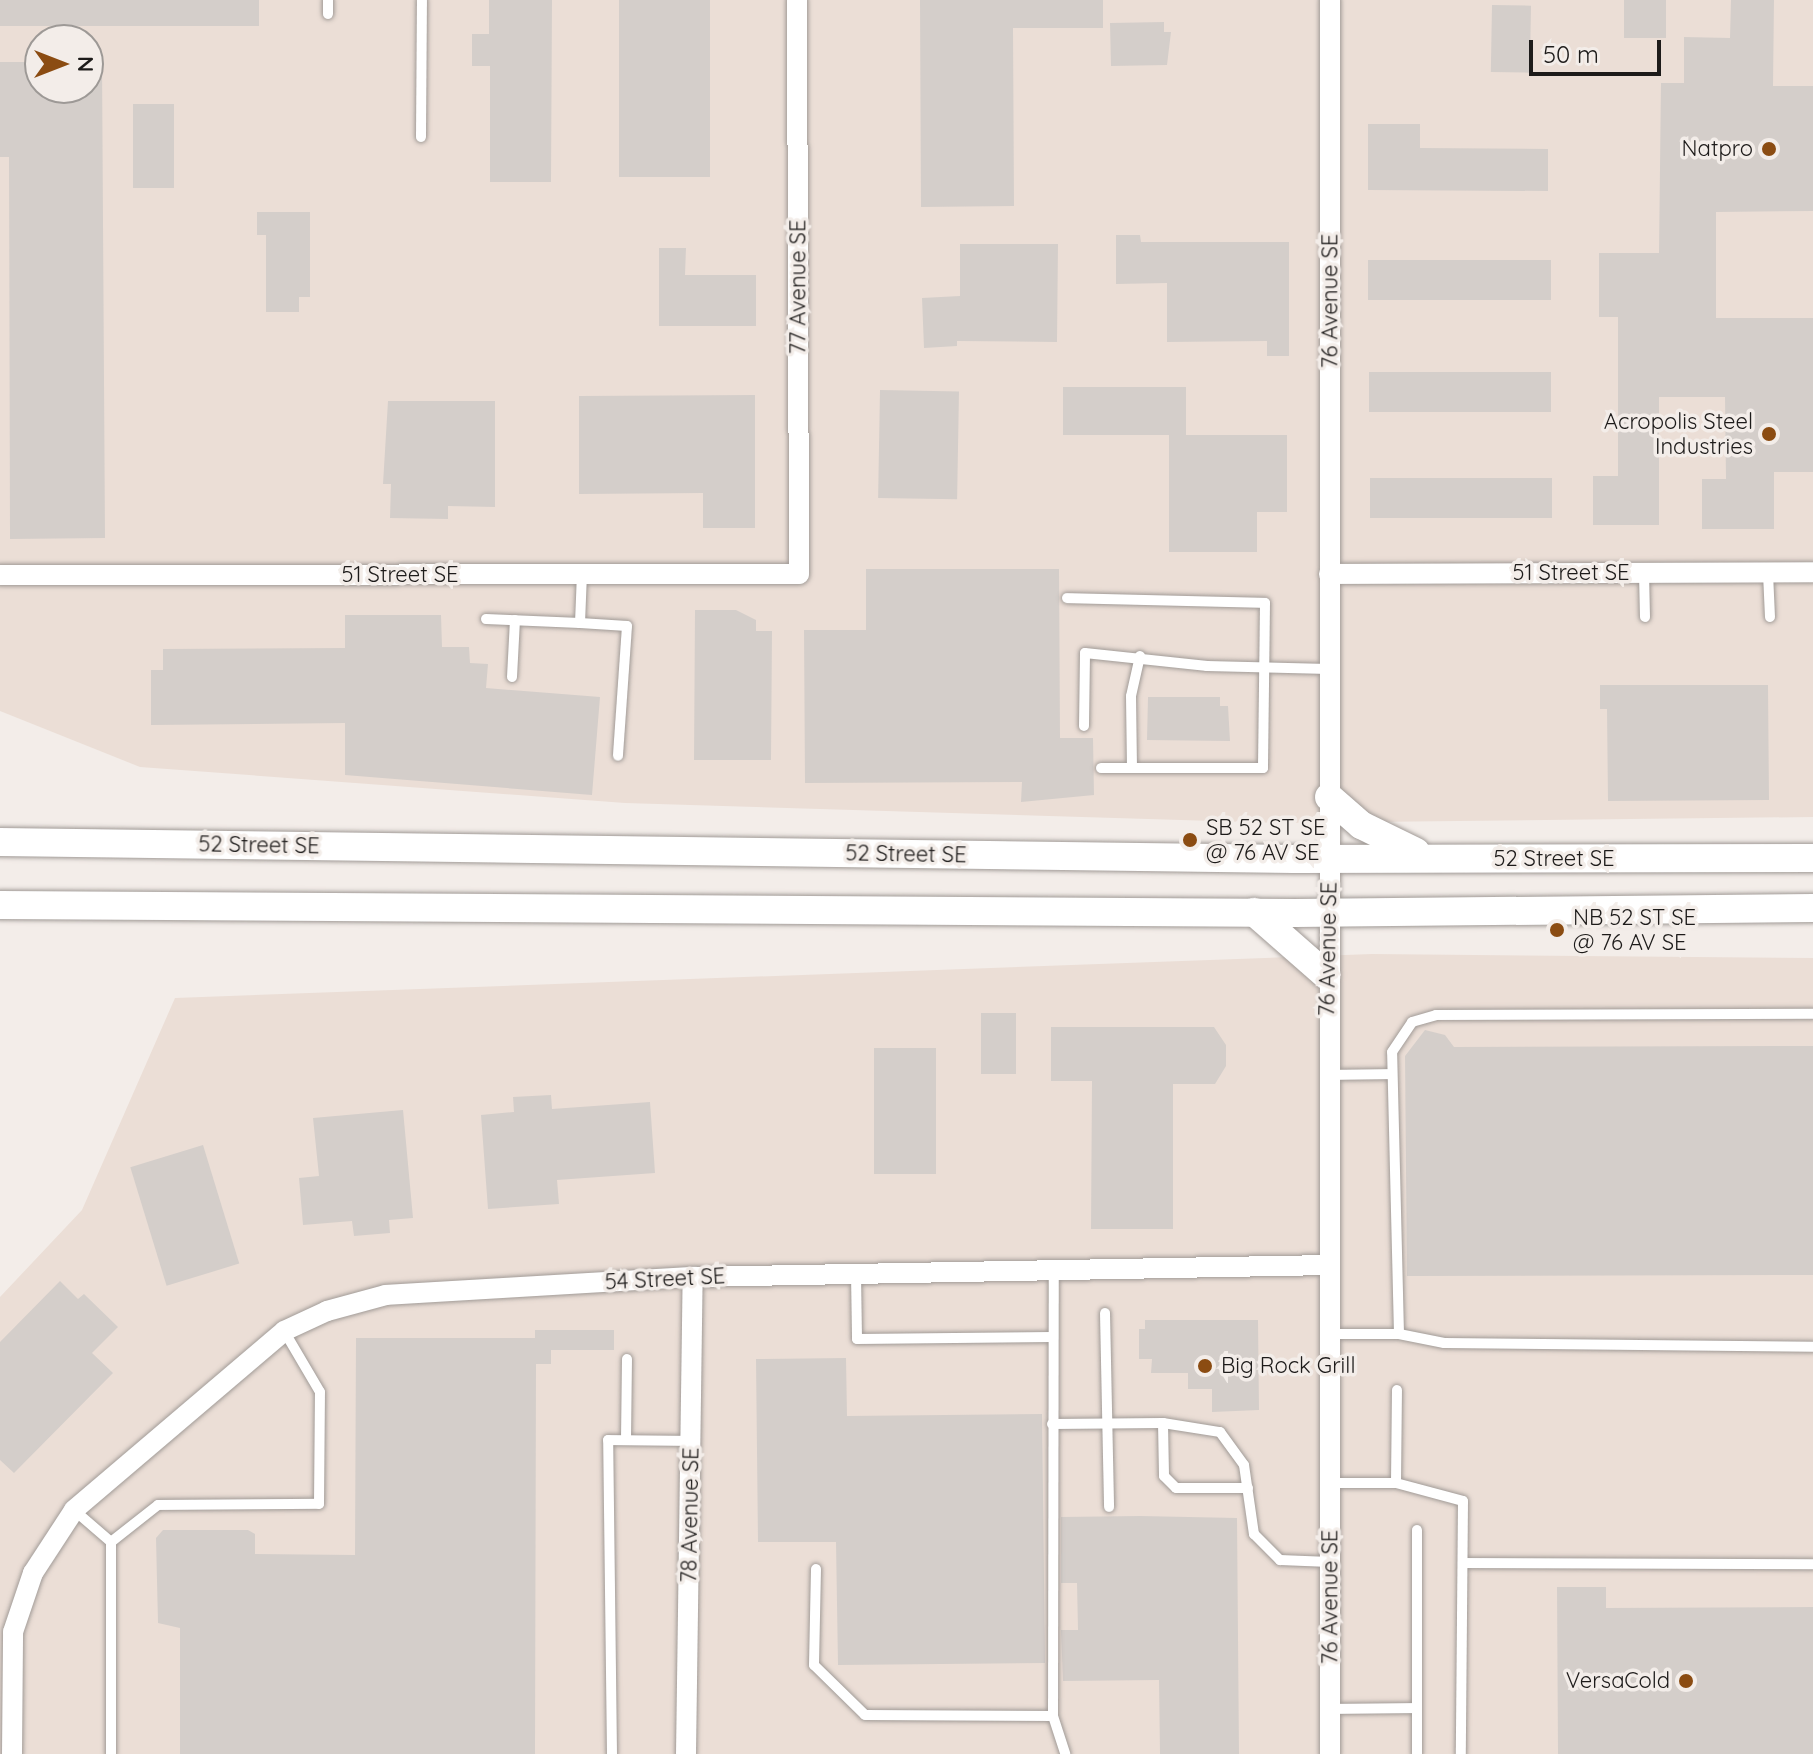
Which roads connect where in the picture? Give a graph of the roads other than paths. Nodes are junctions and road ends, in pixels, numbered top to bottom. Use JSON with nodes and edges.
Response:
{"nodes":[{"id":1,"x":328,"y":0,"type":"edge"},
{"id":2,"x":422,"y":0,"type":"edge"},
{"id":3,"x":797,"y":0,"type":"edge"},
{"id":4,"x":1330,"y":0,"type":"edge"},
{"id":5,"x":328,"y":14,"type":"dead end"},
{"id":6,"x":421,"y":137,"type":"dead end"},
{"id":7,"x":1813,"y":572,"type":"edge"},
{"id":8,"x":1644,"y":573,"type":"junction"},
{"id":9,"x":1768,"y":573,"type":"junction"},
{"id":10,"x":582,"y":574,"type":"junction"},
{"id":11,"x":799,"y":574,"type":"joint"},
{"id":12,"x":1329,"y":574,"type":"junction"},
{"id":13,"x":0,"y":575,"type":"edge"},
{"id":14,"x":1067,"y":598,"type":"dead end"},
{"id":15,"x":1645,"y":617,"type":"dead end"},
{"id":16,"x":1770,"y":617,"type":"dead end"},
{"id":17,"x":486,"y":619,"type":"dead end"},
{"id":18,"x":515,"y":620,"type":"junction"},
{"id":19,"x":580,"y":623,"type":"junction"},
{"id":20,"x":1140,"y":656,"type":"junction"},
{"id":21,"x":1264,"y":668,"type":"junction"},
{"id":22,"x":1329,"y":669,"type":"junction"},
{"id":23,"x":512,"y":677,"type":"dead end"},
{"id":24,"x":1084,"y":726,"type":"dead end"},
{"id":25,"x":618,"y":756,"type":"dead end"},
{"id":26,"x":1101,"y":768,"type":"dead end"},
{"id":27,"x":1132,"y":768,"type":"junction"},
{"id":28,"x":1329,"y":797,"type":"junction"},
{"id":29,"x":0,"y":842,"type":"edge"},
{"id":30,"x":51,"y":842,"type":"junction"},
{"id":31,"x":0,"y":856,"type":"edge"},
{"id":32,"x":1813,"y":858,"type":"edge"},
{"id":33,"x":1329,"y":859,"type":"junction"},
{"id":34,"x":1431,"y":859,"type":"junction"},
{"id":35,"x":0,"y":905,"type":"edge"},
{"id":36,"x":1813,"y":908,"type":"edge"},
{"id":37,"x":1254,"y":912,"type":"junction"},
{"id":38,"x":1328,"y":912,"type":"junction"},
{"id":39,"x":1326,"y":975,"type":"junction"},
{"id":40,"x":1813,"y":1014,"type":"edge"},
{"id":41,"x":1392,"y":1074,"type":"junction"},
{"id":42,"x":1327,"y":1075,"type":"junction"},
{"id":43,"x":1329,"y":1265,"type":"junction"},
{"id":44,"x":1054,"y":1270,"type":"junction"},
{"id":45,"x":856,"y":1274,"type":"junction"},
{"id":46,"x":693,"y":1277,"type":"junction"},
{"id":47,"x":1105,"y":1313,"type":"dead end"},
{"id":48,"x":284,"y":1331,"type":"junction"},
{"id":49,"x":1329,"y":1334,"type":"junction"},
{"id":50,"x":1399,"y":1334,"type":"junction"},
{"id":51,"x":1052,"y":1337,"type":"junction"},
{"id":52,"x":1813,"y":1347,"type":"edge"},
{"id":53,"x":627,"y":1359,"type":"dead end"},
{"id":54,"x":1397,"y":1390,"type":"dead end"},
{"id":55,"x":1107,"y":1423,"type":"junction"},
{"id":56,"x":1163,"y":1423,"type":"junction"},
{"id":57,"x":1052,"y":1424,"type":"junction"},
{"id":58,"x":626,"y":1440,"type":"junction"},
{"id":59,"x":692,"y":1441,"type":"junction"},
{"id":60,"x":1329,"y":1483,"type":"junction"},
{"id":61,"x":1396,"y":1483,"type":"junction"},
{"id":62,"x":1248,"y":1488,"type":"junction"},
{"id":63,"x":1109,"y":1507,"type":"dead end"},
{"id":64,"x":74,"y":1510,"type":"junction"},
{"id":65,"x":1417,"y":1530,"type":"dead end"},
{"id":66,"x":111,"y":1542,"type":"junction"},
{"id":67,"x":1330,"y":1562,"type":"junction"},
{"id":68,"x":1465,"y":1563,"type":"junction"},
{"id":69,"x":1813,"y":1564,"type":"edge"},
{"id":70,"x":816,"y":1569,"type":"dead end"},
{"id":71,"x":1417,"y":1708,"type":"junction"},
{"id":72,"x":6,"y":1709,"type":"edge"},
{"id":73,"x":1330,"y":1709,"type":"junction"},
{"id":74,"x":1053,"y":1716,"type":"junction"},
{"id":75,"x":12,"y":1754,"type":"edge"},
{"id":76,"x":111,"y":1754,"type":"edge"},
{"id":77,"x":612,"y":1754,"type":"edge"},
{"id":78,"x":686,"y":1754,"type":"edge"},
{"id":79,"x":1065,"y":1754,"type":"edge"},
{"id":80,"x":1330,"y":1754,"type":"edge"},
{"id":81,"x":1417,"y":1754,"type":"edge"},
{"id":82,"x":1461,"y":1754,"type":"edge"}],
"edges":[{"from":1,"to":5,"type":"lane"},
{"from":2,"to":6,"type":"lane"},
{"from":3,"to":11,"type":"street","name":"77 Avenue SE"},
{"from":4,"to":12,"type":"street","name":"76 Avenue SE"},
{"from":7,"to":9,"type":"street","name":"51 Street SE"},
{"from":8,"to":9,"type":"street","name":"51 Street SE"},
{"from":8,"to":12,"type":"street","name":"51 Street SE"},
{"from":8,"to":15,"type":"lane"},
{"from":9,"to":16,"type":"lane"},
{"from":10,"to":11,"type":"street","name":"51 Street SE"},
{"from":10,"to":13,"type":"street","name":"51 Street SE"},
{"from":10,"to":19,"type":"lane"},
{"from":12,"to":22,"type":"street","name":"76 Avenue SE"},
{"from":14,"to":21,"type":"lane"},
{"from":17,"to":18,"type":"lane"},
{"from":18,"to":19,"type":"lane"},
{"from":18,"to":23,"type":"lane"},
{"from":19,"to":25,"type":"lane"},
{"from":20,"to":21,"type":"lane"},
{"from":20,"to":24,"type":"lane"},
{"from":20,"to":27,"type":"lane"},
{"from":21,"to":22,"type":"lane"},
{"from":21,"to":27,"type":"lane"},
{"from":22,"to":28,"type":"street","name":"76 Avenue SE"},
{"from":26,"to":27,"type":"lane"},
{"from":28,"to":33,"type":"street","name":"76 Avenue SE"},
{"from":28,"to":34,"type":"main road"},
{"from":29,"to":30,"type":"main road","name":"52 Street SE"},
{"from":30,"to":31,"type":"main road"},
{"from":30,"to":33,"type":"main road","name":"52 Street SE"},
{"from":32,"to":34,"type":"main road","name":"52 Street SE"},
{"from":33,"to":34,"type":"main road","name":"52 Street SE"},
{"from":33,"to":38,"type":"street","name":"76 Avenue SE"},
{"from":35,"to":37,"type":"main road"},
{"from":36,"to":38,"type":"main road"},
{"from":37,"to":38,"type":"main road"},
{"from":37,"to":39,"type":"main road"},
{"from":38,"to":39,"type":"street","name":"76 Avenue SE"},
{"from":39,"to":42,"type":"street","name":"76 Avenue SE"},
{"from":40,"to":41,"type":"lane"},
{"from":41,"to":42,"type":"lane"},
{"from":41,"to":50,"type":"lane"},
{"from":42,"to":43,"type":"street","name":"76 Avenue SE"},
{"from":43,"to":44,"type":"street","name":"54 Street SE"},
{"from":43,"to":49,"type":"street","name":"76 Avenue SE"},
{"from":44,"to":45,"type":"street","name":"54 Street SE"},
{"from":44,"to":51,"type":"lane"},
{"from":45,"to":46,"type":"street","name":"54 Street SE"},
{"from":45,"to":51,"type":"lane"},
{"from":46,"to":48,"type":"street","name":"54 Street SE"},
{"from":46,"to":59,"type":"street","name":"78 Avenue SE"},
{"from":47,"to":55,"type":"lane"},
{"from":48,"to":64,"type":"street","name":"54 Street SE"},
{"from":48,"to":66,"type":"lane"},
{"from":49,"to":50,"type":"lane"},
{"from":49,"to":60,"type":"street","name":"76 Avenue SE"},
{"from":50,"to":52,"type":"lane"},
{"from":51,"to":57,"type":"lane"},
{"from":53,"to":58,"type":"lane"},
{"from":54,"to":61,"type":"lane"},
{"from":55,"to":56,"type":"lane"},
{"from":55,"to":57,"type":"lane"},
{"from":55,"to":63,"type":"lane"},
{"from":56,"to":62,"type":"lane"},
{"from":56,"to":62,"type":"lane"},
{"from":57,"to":74,"type":"lane"},
{"from":58,"to":59,"type":"lane"},
{"from":58,"to":77,"type":"lane"},
{"from":59,"to":78,"type":"street","name":"78 Avenue SE"},
{"from":60,"to":61,"type":"lane"},
{"from":60,"to":67,"type":"street","name":"76 Avenue SE"},
{"from":61,"to":68,"type":"lane"},
{"from":62,"to":67,"type":"lane"},
{"from":64,"to":66,"type":"lane"},
{"from":64,"to":72,"type":"street","name":"54 Street SE"},
{"from":65,"to":71,"type":"lane"},
{"from":66,"to":76,"type":"lane"},
{"from":67,"to":73,"type":"street","name":"76 Avenue SE"},
{"from":68,"to":69,"type":"lane"},
{"from":68,"to":82,"type":"lane"},
{"from":70,"to":74,"type":"lane"},
{"from":71,"to":73,"type":"lane"},
{"from":71,"to":81,"type":"lane"},
{"from":72,"to":75,"type":"street","name":"54 Street SE"},
{"from":73,"to":80,"type":"street","name":"76 Avenue SE"},
{"from":74,"to":79,"type":"lane"}]}
